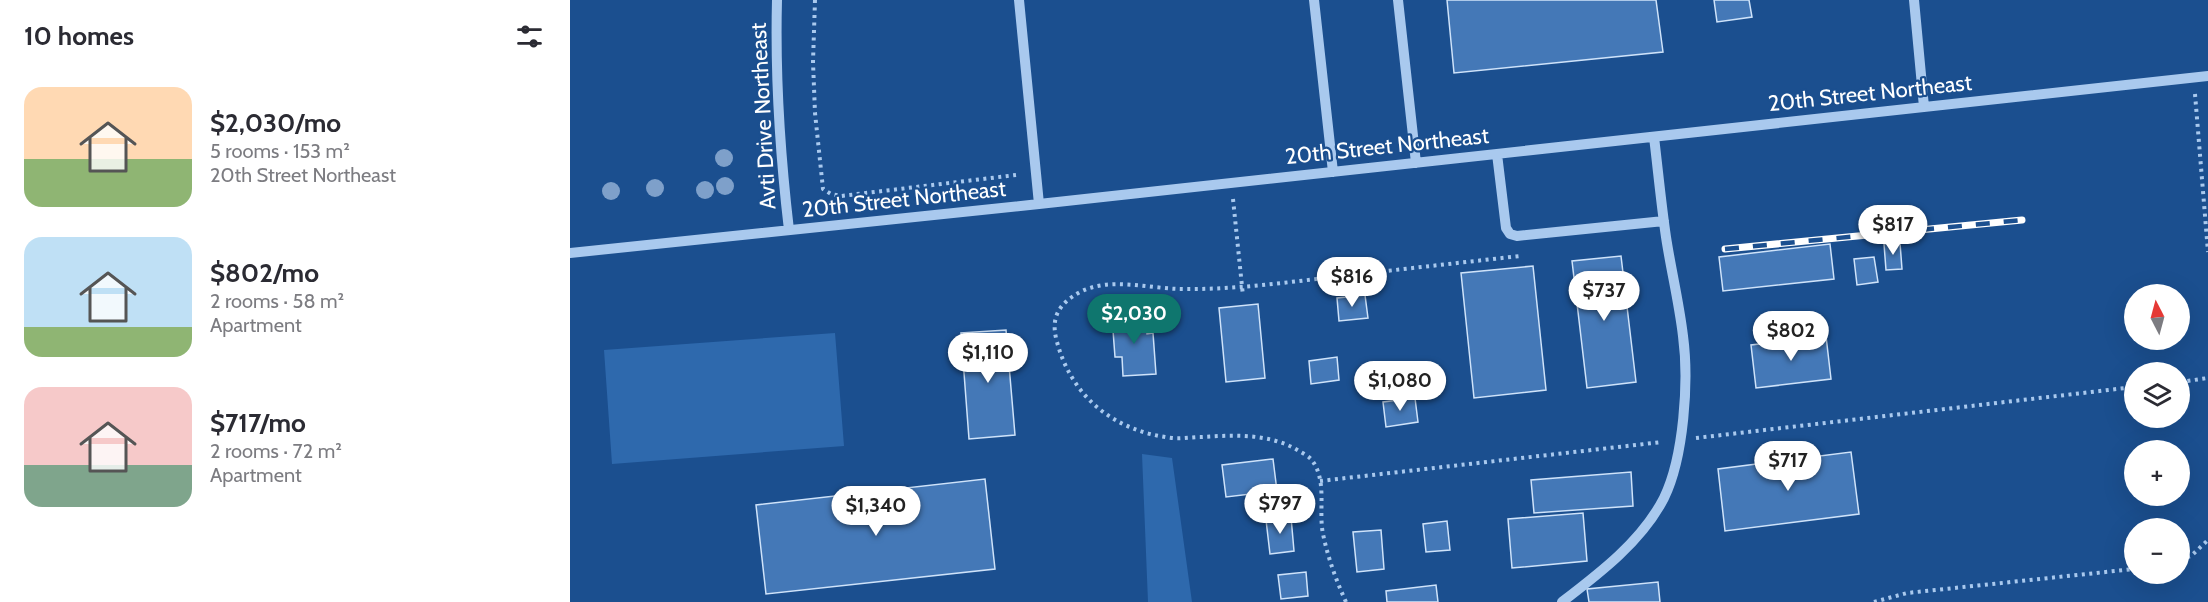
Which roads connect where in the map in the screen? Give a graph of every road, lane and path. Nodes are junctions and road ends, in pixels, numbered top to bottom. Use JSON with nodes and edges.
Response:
{"nodes":[{"id":1,"x":777,"y":0,"type":"edge"},
{"id":2,"x":815,"y":0,"type":"edge"},
{"id":3,"x":1019,"y":0,"type":"edge"},
{"id":4,"x":1314,"y":0,"type":"edge"},
{"id":5,"x":1398,"y":0,"type":"edge"},
{"id":6,"x":1914,"y":0,"type":"edge"},
{"id":7,"x":2208,"y":76,"type":"edge"},
{"id":8,"x":2193,"y":77,"type":"junction"},
{"id":9,"x":1924,"y":107,"type":"junction"},
{"id":10,"x":1654,"y":137,"type":"junction"},
{"id":11,"x":1497,"y":154,"type":"junction"},
{"id":12,"x":1416,"y":163,"type":"junction"},
{"id":13,"x":1333,"y":172,"type":"junction"},
{"id":14,"x":1016,"y":175,"type":"dead end"},
{"id":15,"x":1232,"y":183,"type":"junction"},
{"id":16,"x":1039,"y":204,"type":"junction"},
{"id":17,"x":1664,"y":221,"type":"junction"},
{"id":18,"x":789,"y":230,"type":"junction"},
{"id":19,"x":2208,"y":252,"type":"edge"},
{"id":20,"x":570,"y":253,"type":"edge"},
{"id":21,"x":1531,"y":254,"type":"dead end"},
{"id":22,"x":1243,"y":288,"type":"junction"},
{"id":23,"x":1243,"y":296,"type":"dead end"},
{"id":24,"x":2208,"y":378,"type":"edge"},
{"id":25,"x":2190,"y":381,"type":"edge"},
{"id":26,"x":2124,"y":388,"type":"edge"},
{"id":27,"x":1680,"y":440,"type":"junction"},
{"id":28,"x":1320,"y":481,"type":"junction"},
{"id":29,"x":2208,"y":540,"type":"edge"},
{"id":30,"x":2190,"y":556,"type":"edge"},
{"id":31,"x":2124,"y":570,"type":"edge"},
{"id":32,"x":1346,"y":602,"type":"edge"},
{"id":33,"x":1563,"y":602,"type":"edge"},
{"id":34,"x":1874,"y":602,"type":"edge"}],
"edges":[{"from":1,"to":18,"type":"street","name":"Avti Drive Northeast"},
{"from":2,"to":14,"type":"path"},
{"from":3,"to":16,"type":"street"},
{"from":4,"to":13,"type":"street"},
{"from":5,"to":12,"type":"street"},
{"from":6,"to":9,"type":"street"},
{"from":7,"to":8,"type":"street","name":"20th Street Northeast"},
{"from":8,"to":9,"type":"street","name":"20th Street Northeast"},
{"from":8,"to":19,"type":"path"},
{"from":9,"to":10,"type":"street","name":"20th Street Northeast"},
{"from":10,"to":11,"type":"street","name":"20th Street Northeast"},
{"from":10,"to":17,"type":"street"},
{"from":11,"to":12,"type":"street","name":"20th Street Northeast"},
{"from":11,"to":17,"type":"street"},
{"from":12,"to":13,"type":"street","name":"20th Street Northeast"},
{"from":13,"to":15,"type":"street","name":"20th Street Northeast"},
{"from":15,"to":16,"type":"street","name":"20th Street Northeast"},
{"from":15,"to":22,"type":"path"},
{"from":16,"to":18,"type":"street","name":"20th Street Northeast"},
{"from":17,"to":27,"type":"street"},
{"from":18,"to":20,"type":"street","name":"20th Street Northeast"},
{"from":21,"to":22,"type":"path"},
{"from":22,"to":23,"type":"path"},
{"from":22,"to":28,"type":"path"},
{"from":24,"to":25,"type":"path"},
{"from":26,"to":27,"type":"path"},
{"from":27,"to":28,"type":"path"},
{"from":27,"to":33,"type":"street"},
{"from":28,"to":32,"type":"path"},
{"from":29,"to":30,"type":"path"},
{"from":31,"to":34,"type":"path"}]}
